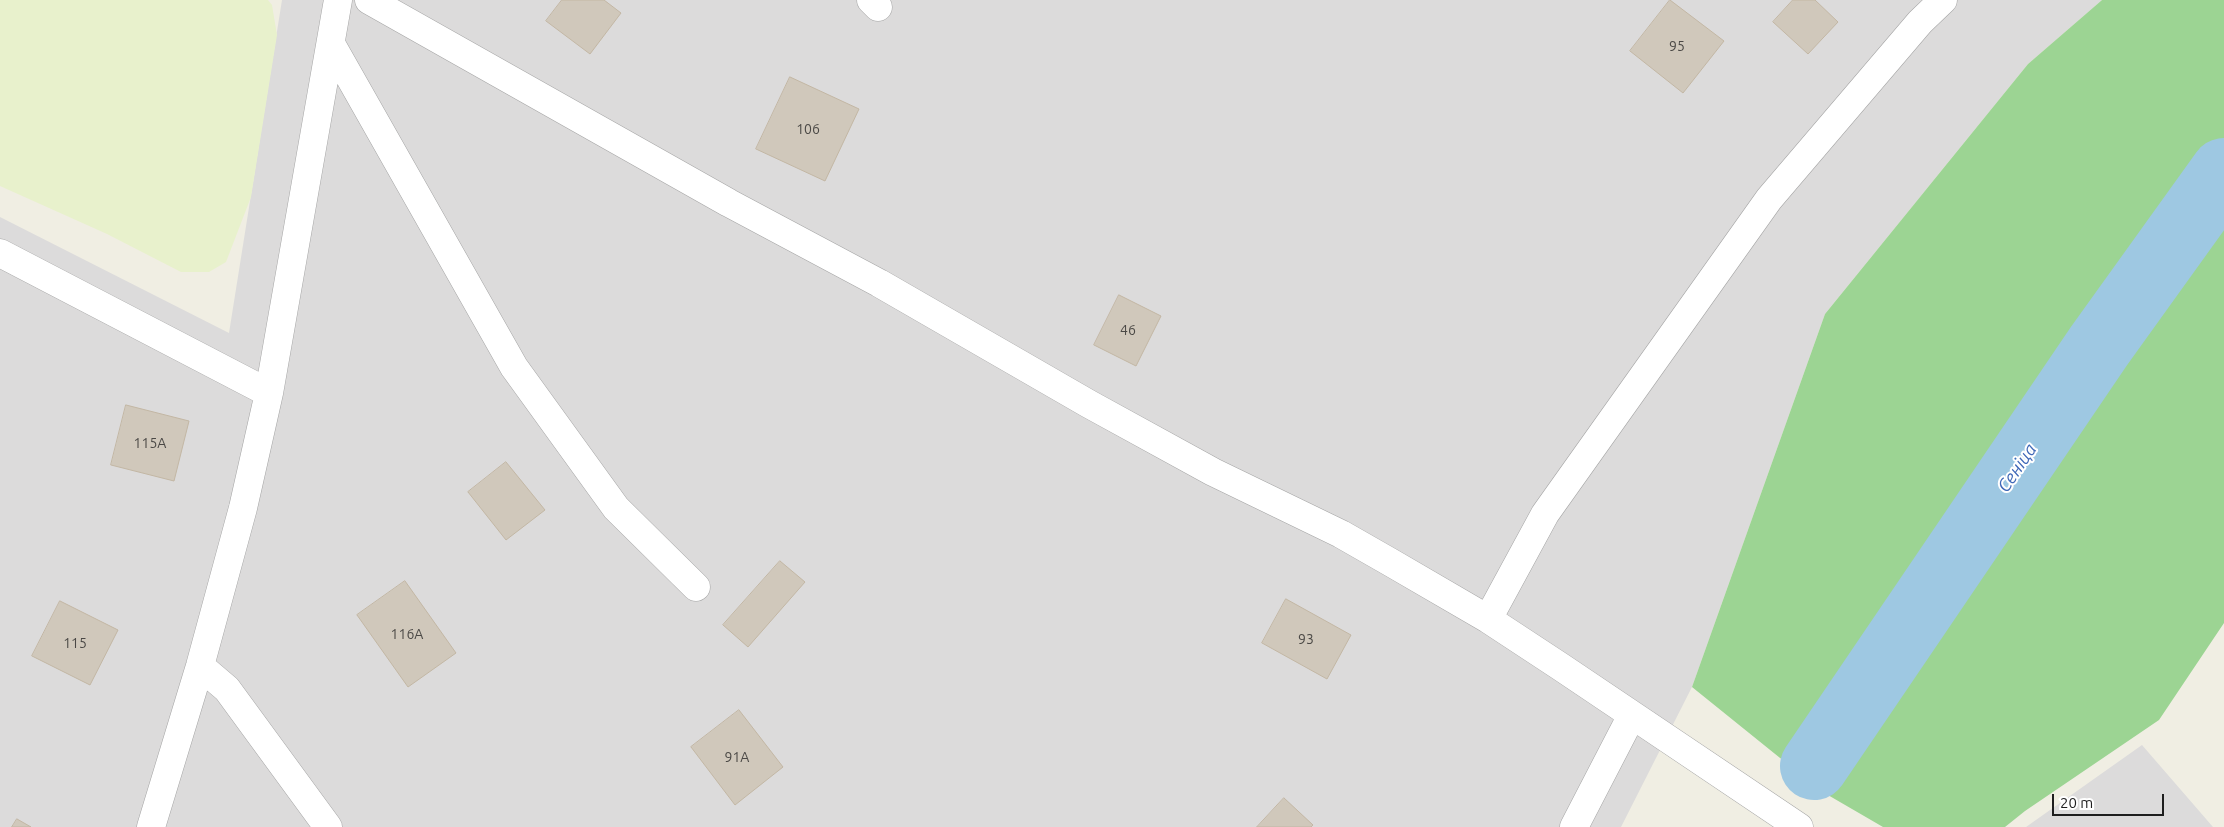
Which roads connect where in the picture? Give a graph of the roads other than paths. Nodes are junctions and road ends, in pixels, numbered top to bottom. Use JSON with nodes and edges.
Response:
{"nodes":[{"id":1,"x":338,"y":0,"type":"edge"},
{"id":2,"x":369,"y":0,"type":"edge"},
{"id":3,"x":1943,"y":0,"type":"edge"},
{"id":4,"x":331,"y":44,"type":"junction"},
{"id":5,"x":2,"y":260,"type":"edge"},
{"id":6,"x":269,"y":393,"type":"junction"},
{"id":7,"x":696,"y":587,"type":"dead end"},
{"id":8,"x":1488,"y":619,"type":"junction"},
{"id":9,"x":200,"y":666,"type":"junction"},
{"id":10,"x":1632,"y":715,"type":"junction"},
{"id":11,"x":151,"y":827,"type":"edge"},
{"id":12,"x":328,"y":827,"type":"edge"},
{"id":13,"x":1574,"y":827,"type":"edge"},
{"id":14,"x":1799,"y":827,"type":"edge"}],
"edges":[{"from":1,"to":4,"type":"street"},
{"from":2,"to":8,"type":"street"},
{"from":3,"to":8,"type":"street"},
{"from":4,"to":6,"type":"street"},
{"from":4,"to":7,"type":"street"},
{"from":5,"to":6,"type":"street"},
{"from":6,"to":9,"type":"street"},
{"from":8,"to":10,"type":"street"},
{"from":9,"to":11,"type":"street"},
{"from":9,"to":12,"type":"street"},
{"from":10,"to":13,"type":"street"},
{"from":10,"to":14,"type":"street"}]}
